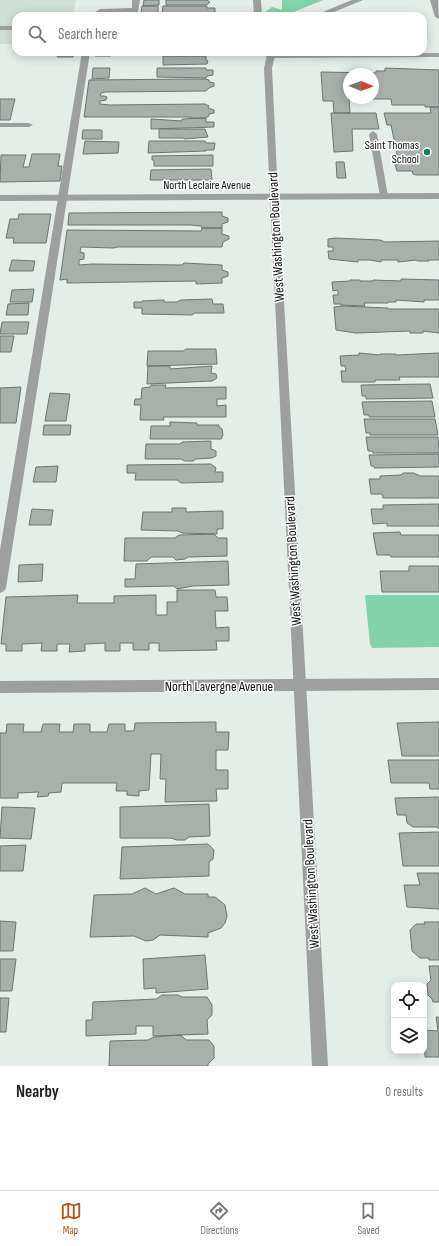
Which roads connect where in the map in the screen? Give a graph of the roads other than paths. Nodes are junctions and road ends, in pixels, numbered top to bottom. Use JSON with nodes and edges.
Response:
{"nodes":[{"id":1,"x":136,"y":0,"type":"edge"},
{"id":2,"x":257,"y":0,"type":"edge"},
{"id":3,"x":359,"y":0,"type":"edge"},
{"id":4,"x":434,"y":0,"type":"edge"},
{"id":5,"x":99,"y":12,"type":"edge"},
{"id":6,"x":258,"y":12,"type":"edge"},
{"id":7,"x":328,"y":12,"type":"edge"},
{"id":8,"x":439,"y":17,"type":"edge"},
{"id":9,"x":0,"y":28,"type":"edge"},
{"id":10,"x":12,"y":28,"type":"edge"},
{"id":11,"x":427,"y":54,"type":"edge"},
{"id":12,"x":439,"y":55,"type":"edge"},
{"id":13,"x":85,"y":56,"type":"edge"},
{"id":14,"x":270,"y":56,"type":"edge"},
{"id":15,"x":0,"y":125,"type":"edge"},
{"id":16,"x":29,"y":125,"type":"dead end"},
{"id":17,"x":373,"y":134,"type":"dead end"},
{"id":18,"x":384,"y":196,"type":"junction"},
{"id":19,"x":439,"y":196,"type":"edge"},
{"id":20,"x":274,"y":197,"type":"junction"},
{"id":21,"x":0,"y":198,"type":"edge"},
{"id":22,"x":62,"y":198,"type":"junction"},
{"id":23,"x":0,"y":588,"type":"edge"},
{"id":24,"x":439,"y":684,"type":"edge"},
{"id":25,"x":300,"y":685,"type":"junction"},
{"id":26,"x":0,"y":688,"type":"edge"},
{"id":27,"x":320,"y":1066,"type":"edge"}],
"edges":[{"from":1,"to":5,"type":"street"},
{"from":2,"to":6,"type":"street"},
{"from":3,"to":7,"type":"street"},
{"from":4,"to":8,"type":"street"},
{"from":9,"to":10,"type":"street"},
{"from":11,"to":12,"type":"street"},
{"from":13,"to":22,"type":"street"},
{"from":14,"to":20,"type":"street","name":"West Washington Boulevard"},
{"from":15,"to":16,"type":"street"},
{"from":17,"to":18,"type":"street"},
{"from":18,"to":19,"type":"street","name":"North Leclaire Avenue"},
{"from":18,"to":20,"type":"street","name":"North Leclaire Avenue"},
{"from":20,"to":22,"type":"street","name":"North Leclaire Avenue"},
{"from":20,"to":25,"type":"street","name":"West Washington Boulevard"},
{"from":21,"to":22,"type":"street","name":"North Leclaire Avenue"},
{"from":22,"to":23,"type":"street"},
{"from":24,"to":25,"type":"street","name":"North Lavergne Avenue"},
{"from":25,"to":26,"type":"street","name":"North Lavergne Avenue"},
{"from":25,"to":27,"type":"street","name":"West Washington Boulevard"}]}
